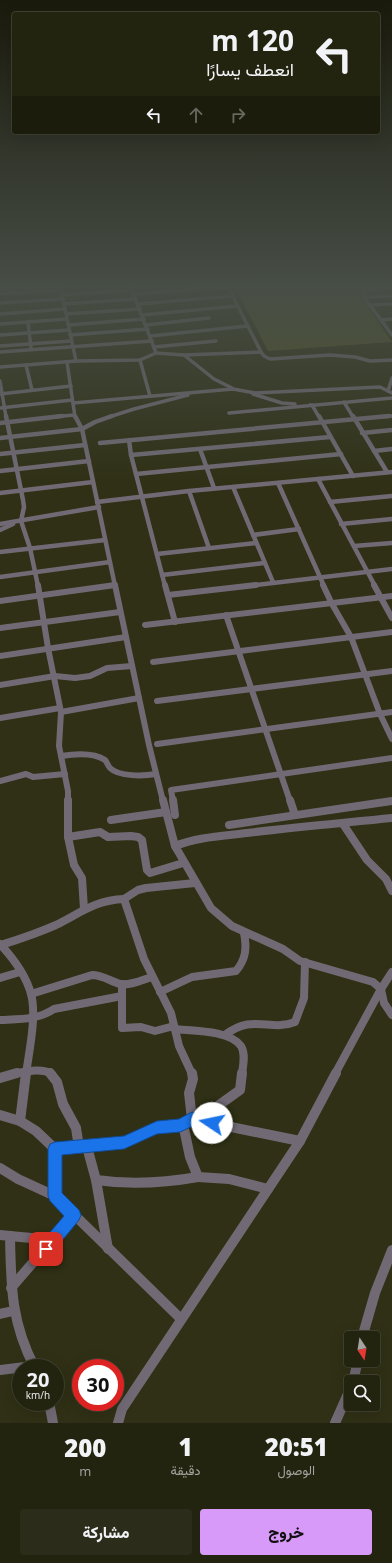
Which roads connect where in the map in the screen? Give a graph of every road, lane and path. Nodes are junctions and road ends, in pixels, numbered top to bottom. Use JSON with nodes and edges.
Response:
{"nodes":[{"id":1,"x":74,"y":351,"type":"edge"},
{"id":2,"x":261,"y":352,"type":"joint"},
{"id":3,"x":156,"y":353,"type":"joint"},
{"id":4,"x":184,"y":355,"type":"junction"},
{"id":5,"x":140,"y":360,"type":"junction"},
{"id":6,"x":392,"y":360,"type":"edge"},
{"id":7,"x":76,"y":361,"type":"junction"},
{"id":8,"x":67,"y":362,"type":"junction"},
{"id":9,"x":26,"y":365,"type":"junction"},
{"id":10,"x":0,"y":367,"type":"edge"},
{"id":11,"x":392,"y":378,"type":"edge"},
{"id":12,"x":0,"y":381,"type":"edge"},
{"id":13,"x":71,"y":386,"type":"junction"},
{"id":14,"x":233,"y":389,"type":"junction"},
{"id":15,"x":32,"y":390,"type":"junction"},
{"id":16,"x":197,"y":392,"type":"junction"},
{"id":17,"x":244,"y":392,"type":"junction"},
{"id":18,"x":390,"y":392,"type":"edge"},
{"id":19,"x":1,"y":394,"type":"edge"},
{"id":20,"x":150,"y":396,"type":"junction"},
{"id":21,"x":392,"y":398,"type":"edge"},
{"id":22,"x":73,"y":402,"type":"junction"},
{"id":23,"x":344,"y":402,"type":"junction"},
{"id":24,"x":312,"y":405,"type":"junction"},
{"id":25,"x":3,"y":408,"type":"edge"},
{"id":26,"x":228,"y":413,"type":"dead end"},
{"id":27,"x":74,"y":415,"type":"junction"},
{"id":28,"x":392,"y":416,"type":"edge"},
{"id":29,"x":354,"y":419,"type":"junction"},
{"id":30,"x":8,"y":422,"type":"junction"},
{"id":31,"x":322,"y":422,"type":"junction"},
{"id":32,"x":0,"y":423,"type":"edge"},
{"id":33,"x":82,"y":429,"type":"junction"},
{"id":34,"x":392,"y":430,"type":"edge"},
{"id":35,"x":362,"y":433,"type":"junction"},
{"id":36,"x":9,"y":437,"type":"junction"},
{"id":37,"x":330,"y":437,"type":"junction"},
{"id":38,"x":0,"y":438,"type":"edge"},
{"id":39,"x":129,"y":440,"type":"junction"},
{"id":40,"x":100,"y":442,"type":"dead end"},
{"id":41,"x":85,"y":445,"type":"junction"},
{"id":42,"x":200,"y":449,"type":"junction"},
{"id":43,"x":392,"y":449,"type":"edge"},
{"id":44,"x":374,"y":451,"type":"junction"},
{"id":45,"x":13,"y":453,"type":"junction"},
{"id":46,"x":0,"y":454,"type":"edge"},
{"id":47,"x":341,"y":454,"type":"junction"},
{"id":48,"x":131,"y":455,"type":"junction"},
{"id":49,"x":89,"y":461,"type":"junction"},
{"id":50,"x":206,"y":467,"type":"junction"},
{"id":51,"x":16,"y":470,"type":"junction"},
{"id":52,"x":0,"y":471,"type":"edge"},
{"id":53,"x":390,"y":472,"type":"edge"},
{"id":54,"x":136,"y":474,"type":"junction"},
{"id":55,"x":353,"y":476,"type":"junction"},
{"id":56,"x":318,"y":479,"type":"junction"},
{"id":57,"x":93,"y":482,"type":"junction"},
{"id":58,"x":278,"y":483,"type":"junction"},
{"id":59,"x":232,"y":486,"type":"junction"},
{"id":60,"x":214,"y":488,"type":"junction"},
{"id":61,"x":21,"y":490,"type":"junction"},
{"id":62,"x":189,"y":491,"type":"junction"},
{"id":63,"x":0,"y":493,"type":"edge"},
{"id":64,"x":392,"y":496,"type":"edge"},
{"id":65,"x":142,"y":497,"type":"junction"},
{"id":66,"x":330,"y":502,"type":"junction"},
{"id":67,"x":98,"y":505,"type":"junction"},
{"id":68,"x":392,"y":519,"type":"edge"},
{"id":69,"x":18,"y":522,"type":"junction"},
{"id":70,"x":0,"y":524,"type":"edge"},
{"id":71,"x":341,"y":524,"type":"junction"},
{"id":72,"x":299,"y":529,"type":"junction"},
{"id":73,"x":0,"y":530,"type":"edge"},
{"id":74,"x":253,"y":535,"type":"junction"},
{"id":75,"x":105,"y":540,"type":"junction"},
{"id":76,"x":392,"y":543,"type":"edge"},
{"id":77,"x":256,"y":544,"type":"junction"},
{"id":78,"x":354,"y":546,"type":"junction"},
{"id":79,"x":30,"y":548,"type":"junction"},
{"id":80,"x":209,"y":548,"type":"junction"},
{"id":81,"x":0,"y":552,"type":"edge"},
{"id":82,"x":157,"y":554,"type":"junction"},
{"id":83,"x":110,"y":562,"type":"junction"},
{"id":84,"x":264,"y":563,"type":"junction"},
{"id":85,"x":392,"y":568,"type":"edge"},
{"id":86,"x":367,"y":571,"type":"junction"},
{"id":87,"x":34,"y":572,"type":"junction"},
{"id":88,"x":162,"y":575,"type":"junction"},
{"id":89,"x":0,"y":577,"type":"edge"},
{"id":90,"x":320,"y":577,"type":"junction"},
{"id":91,"x":273,"y":582,"type":"junction"},
{"id":92,"x":115,"y":585,"type":"junction"},
{"id":93,"x":40,"y":595,"type":"junction"},
{"id":94,"x":168,"y":595,"type":"junction"},
{"id":95,"x":392,"y":596,"type":"edge"},
{"id":96,"x":381,"y":598,"type":"junction"},
{"id":97,"x":0,"y":601,"type":"edge"},
{"id":98,"x":332,"y":604,"type":"junction"},
{"id":99,"x":120,"y":612,"type":"junction"},
{"id":100,"x":226,"y":615,"type":"junction"},
{"id":101,"x":392,"y":618,"type":"edge"},
{"id":102,"x":44,"y":622,"type":"junction"},
{"id":103,"x":175,"y":622,"type":"junction"},
{"id":104,"x":145,"y":625,"type":"dead end"},
{"id":105,"x":0,"y":628,"type":"edge"},
{"id":106,"x":392,"y":632,"type":"edge"},
{"id":107,"x":126,"y":637,"type":"junction"},
{"id":108,"x":351,"y":637,"type":"junction"},
{"id":109,"x":48,"y":648,"type":"junction"},
{"id":110,"x":239,"y":651,"type":"junction"},
{"id":111,"x":0,"y":656,"type":"edge"},
{"id":112,"x":152,"y":662,"type":"dead end"},
{"id":113,"x":132,"y":666,"type":"junction"},
{"id":114,"x":392,"y":671,"type":"edge"},
{"id":115,"x":365,"y":674,"type":"junction"},
{"id":116,"x":55,"y":676,"type":"junction"},
{"id":117,"x":0,"y":685,"type":"edge"},
{"id":118,"x":252,"y":689,"type":"junction"},
{"id":119,"x":139,"y":698,"type":"junction"},
{"id":120,"x":157,"y":701,"type":"dead end"},
{"id":121,"x":61,"y":710,"type":"junction"},
{"id":122,"x":392,"y":712,"type":"edge"},
{"id":123,"x":380,"y":714,"type":"junction"},
{"id":124,"x":0,"y":718,"type":"edge"},
{"id":125,"x":266,"y":730,"type":"junction"},
{"id":126,"x":392,"y":739,"type":"edge"},
{"id":127,"x":157,"y":744,"type":"dead end"},
{"id":128,"x":61,"y":756,"type":"junction"},
{"id":129,"x":392,"y":758,"type":"edge"},
{"id":130,"x":65,"y":774,"type":"junction"},
{"id":131,"x":156,"y":774,"type":"junction"},
{"id":132,"x":282,"y":776,"type":"junction"},
{"id":133,"x":0,"y":781,"type":"edge"},
{"id":134,"x":392,"y":801,"type":"edge"},
{"id":135,"x":166,"y":812,"type":"junction"},
{"id":136,"x":175,"y":815,"type":"dead end"},
{"id":137,"x":295,"y":815,"type":"junction"},
{"id":138,"x":392,"y":818,"type":"edge"},
{"id":139,"x":111,"y":820,"type":"dead end"},
{"id":140,"x":343,"y":824,"type":"junction"},
{"id":141,"x":229,"y":825,"type":"dead end"},
{"id":142,"x":68,"y":837,"type":"junction"},
{"id":143,"x":175,"y":846,"type":"junction"},
{"id":144,"x":183,"y":863,"type":"junction"},
{"id":145,"x":195,"y":883,"type":"junction"},
{"id":146,"x":392,"y":891,"type":"edge"},
{"id":147,"x":124,"y":899,"type":"junction"},
{"id":148,"x":84,"y":908,"type":"junction"},
{"id":149,"x":244,"y":933,"type":"junction"},
{"id":150,"x":1,"y":945,"type":"edge"},
{"id":151,"x":305,"y":962,"type":"junction"},
{"id":152,"x":20,"y":972,"type":"junction"},
{"id":153,"x":392,"y":972,"type":"edge"},
{"id":154,"x":152,"y":977,"type":"junction"},
{"id":155,"x":0,"y":978,"type":"edge"},
{"id":156,"x":122,"y":984,"type":"junction"},
{"id":157,"x":381,"y":989,"type":"junction"},
{"id":158,"x":160,"y":992,"type":"junction"},
{"id":159,"x":31,"y":994,"type":"junction"},
{"id":160,"x":122,"y":996,"type":"junction"},
{"id":161,"x":392,"y":1014,"type":"edge"},
{"id":162,"x":32,"y":1018,"type":"junction"},
{"id":163,"x":0,"y":1020,"type":"edge"},
{"id":164,"x":175,"y":1028,"type":"junction"},
{"id":165,"x":224,"y":1035,"type":"junction"},
{"id":166,"x":26,"y":1072,"type":"junction"},
{"id":167,"x":0,"y":1078,"type":"edge"},
{"id":168,"x":0,"y":1115,"type":"edge"},
{"id":169,"x":192,"y":1119,"type":"junction"},
{"id":170,"x":20,"y":1122,"type":"junction"},
{"id":171,"x":212,"y":1123,"type":"junction"},
{"id":172,"x":183,"y":1124,"type":"junction"},
{"id":173,"x":300,"y":1141,"type":"junction"},
{"id":174,"x":83,"y":1147,"type":"junction"},
{"id":175,"x":55,"y":1149,"type":"junction"},
{"id":176,"x":0,"y":1168,"type":"edge"},
{"id":177,"x":198,"y":1177,"type":"junction"},
{"id":178,"x":96,"y":1180,"type":"junction"},
{"id":179,"x":268,"y":1189,"type":"junction"},
{"id":180,"x":55,"y":1196,"type":"junction"},
{"id":181,"x":74,"y":1215,"type":"junction"},
{"id":182,"x":5,"y":1236,"type":"edge"},
{"id":183,"x":53,"y":1240,"type":"junction"},
{"id":184,"x":108,"y":1249,"type":"junction"},
{"id":185,"x":392,"y":1250,"type":"edge"},
{"id":186,"x":11,"y":1288,"type":"junction"},
{"id":187,"x":13,"y":1311,"type":"junction"},
{"id":188,"x":0,"y":1314,"type":"edge"},
{"id":189,"x":181,"y":1319,"type":"junction"},
{"id":190,"x":363,"y":1331,"type":"edge"},
{"id":191,"x":31,"y":1359,"type":"edge"},
{"id":192,"x":12,"y":1369,"type":"edge"},
{"id":193,"x":0,"y":1370,"type":"edge"},
{"id":194,"x":344,"y":1403,"type":"edge"},
{"id":195,"x":51,"y":1411,"type":"edge"},
{"id":196,"x":53,"y":1423,"type":"edge"},
{"id":197,"x":118,"y":1423,"type":"edge"},
{"id":198,"x":335,"y":1423,"type":"edge"}],
"edges":[{"from":1,"to":7,"type":"street"},
{"from":2,"to":4,"type":"street"},
{"from":2,"to":6,"type":"street"},
{"from":3,"to":4,"type":"street"},
{"from":3,"to":5,"type":"street"},
{"from":4,"to":14,"type":"street"},
{"from":5,"to":7,"type":"street"},
{"from":5,"to":20,"type":"street"},
{"from":7,"to":8,"type":"street"},
{"from":8,"to":9,"type":"street"},
{"from":8,"to":13,"type":"street"},
{"from":9,"to":10,"type":"street"},
{"from":9,"to":15,"type":"street"},
{"from":11,"to":18,"type":"street"},
{"from":12,"to":19,"type":"street"},
{"from":13,"to":15,"type":"street"},
{"from":13,"to":22,"type":"street"},
{"from":14,"to":16,"type":"street"},
{"from":14,"to":17,"type":"street"},
{"from":15,"to":19,"type":"street"},
{"from":16,"to":20,"type":"street"},
{"from":16,"to":33,"type":"street"},
{"from":17,"to":18,"type":"street"},
{"from":17,"to":24,"type":"street"},
{"from":19,"to":25,"type":"street"},
{"from":20,"to":22,"type":"street"},
{"from":21,"to":23,"type":"street"},
{"from":22,"to":25,"type":"street"},
{"from":22,"to":27,"type":"street"},
{"from":23,"to":24,"type":"street"},
{"from":23,"to":29,"type":"street"},
{"from":24,"to":26,"type":"street"},
{"from":24,"to":31,"type":"street"},
{"from":25,"to":30,"type":"street"},
{"from":27,"to":30,"type":"street"},
{"from":27,"to":33,"type":"street"},
{"from":28,"to":29,"type":"street"},
{"from":29,"to":31,"type":"street"},
{"from":29,"to":35,"type":"street"},
{"from":30,"to":32,"type":"street"},
{"from":30,"to":36,"type":"street"},
{"from":31,"to":37,"type":"street"},
{"from":31,"to":39,"type":"street"},
{"from":33,"to":36,"type":"street"},
{"from":33,"to":41,"type":"street"},
{"from":34,"to":35,"type":"street"},
{"from":35,"to":44,"type":"street"},
{"from":36,"to":38,"type":"street"},
{"from":36,"to":45,"type":"street"},
{"from":37,"to":42,"type":"street"},
{"from":37,"to":47,"type":"street"},
{"from":39,"to":40,"type":"street"},
{"from":39,"to":48,"type":"street"},
{"from":41,"to":45,"type":"street"},
{"from":41,"to":49,"type":"street"},
{"from":42,"to":48,"type":"street"},
{"from":42,"to":50,"type":"street"},
{"from":43,"to":44,"type":"street"},
{"from":44,"to":53,"type":"street"},
{"from":45,"to":46,"type":"street"},
{"from":45,"to":51,"type":"street"},
{"from":47,"to":50,"type":"street"},
{"from":47,"to":55,"type":"street"},
{"from":48,"to":54,"type":"street"},
{"from":49,"to":51,"type":"street"},
{"from":49,"to":57,"type":"street"},
{"from":50,"to":54,"type":"street"},
{"from":50,"to":60,"type":"street"},
{"from":51,"to":52,"type":"street"},
{"from":51,"to":61,"type":"street"},
{"from":53,"to":55,"type":"street"},
{"from":54,"to":65,"type":"street"},
{"from":55,"to":56,"type":"street"},
{"from":56,"to":58,"type":"street"},
{"from":56,"to":66,"type":"street"},
{"from":57,"to":61,"type":"street"},
{"from":57,"to":67,"type":"street"},
{"from":58,"to":59,"type":"street"},
{"from":58,"to":72,"type":"street"},
{"from":59,"to":60,"type":"street"},
{"from":59,"to":74,"type":"street"},
{"from":60,"to":62,"type":"street"},
{"from":61,"to":63,"type":"street"},
{"from":61,"to":69,"type":"street"},
{"from":62,"to":65,"type":"street"},
{"from":62,"to":80,"type":"street"},
{"from":64,"to":66,"type":"street"},
{"from":65,"to":67,"type":"street"},
{"from":65,"to":82,"type":"street"},
{"from":66,"to":71,"type":"street"},
{"from":67,"to":69,"type":"street"},
{"from":67,"to":75,"type":"street"},
{"from":68,"to":71,"type":"street"},
{"from":69,"to":70,"type":"street"},
{"from":69,"to":73,"type":"street"},
{"from":69,"to":79,"type":"street"},
{"from":71,"to":78,"type":"street"},
{"from":72,"to":74,"type":"street"},
{"from":72,"to":90,"type":"street"},
{"from":74,"to":77,"type":"street"},
{"from":75,"to":79,"type":"street"},
{"from":75,"to":83,"type":"street"},
{"from":76,"to":78,"type":"street"},
{"from":77,"to":80,"type":"street"},
{"from":77,"to":84,"type":"street"},
{"from":78,"to":86,"type":"street"},
{"from":79,"to":81,"type":"street"},
{"from":79,"to":87,"type":"street"},
{"from":80,"to":82,"type":"street"},
{"from":82,"to":88,"type":"street"},
{"from":83,"to":87,"type":"street"},
{"from":83,"to":92,"type":"street"},
{"from":84,"to":88,"type":"street"},
{"from":84,"to":91,"type":"street"},
{"from":85,"to":86,"type":"street"},
{"from":86,"to":90,"type":"street"},
{"from":86,"to":96,"type":"street"},
{"from":87,"to":89,"type":"street"},
{"from":87,"to":93,"type":"street"},
{"from":88,"to":94,"type":"street"},
{"from":90,"to":91,"type":"street"},
{"from":90,"to":98,"type":"street"},
{"from":91,"to":94,"type":"street"},
{"from":92,"to":93,"type":"street"},
{"from":92,"to":99,"type":"street"},
{"from":93,"to":97,"type":"street"},
{"from":93,"to":102,"type":"street"},
{"from":94,"to":103,"type":"street"},
{"from":95,"to":96,"type":"street"},
{"from":96,"to":98,"type":"street"},
{"from":96,"to":101,"type":"street"},
{"from":98,"to":100,"type":"street"},
{"from":98,"to":108,"type":"street"},
{"from":99,"to":102,"type":"street"},
{"from":99,"to":107,"type":"street"},
{"from":100,"to":103,"type":"street"},
{"from":100,"to":110,"type":"street"},
{"from":102,"to":105,"type":"street"},
{"from":102,"to":109,"type":"street"},
{"from":103,"to":104,"type":"street"},
{"from":106,"to":108,"type":"street"},
{"from":107,"to":109,"type":"street"},
{"from":107,"to":113,"type":"street"},
{"from":108,"to":110,"type":"street"},
{"from":108,"to":115,"type":"street"},
{"from":109,"to":111,"type":"street"},
{"from":109,"to":116,"type":"street"},
{"from":110,"to":112,"type":"street"},
{"from":110,"to":118,"type":"street"},
{"from":113,"to":116,"type":"street"},
{"from":113,"to":119,"type":"street"},
{"from":114,"to":115,"type":"street"},
{"from":115,"to":118,"type":"street"},
{"from":115,"to":123,"type":"street"},
{"from":116,"to":117,"type":"street"},
{"from":116,"to":121,"type":"street"},
{"from":118,"to":120,"type":"street"},
{"from":118,"to":125,"type":"street"},
{"from":119,"to":121,"type":"street"},
{"from":119,"to":131,"type":"street"},
{"from":121,"to":124,"type":"street"},
{"from":121,"to":128,"type":"street"},
{"from":122,"to":123,"type":"street"},
{"from":123,"to":125,"type":"street"},
{"from":123,"to":126,"type":"street"},
{"from":125,"to":127,"type":"street"},
{"from":125,"to":132,"type":"street"},
{"from":128,"to":130,"type":"street"},
{"from":128,"to":131,"type":"street"},
{"from":129,"to":132,"type":"street"},
{"from":130,"to":133,"type":"street"},
{"from":130,"to":142,"type":"street"},
{"from":131,"to":135,"type":"street"},
{"from":132,"to":136,"type":"street"},
{"from":132,"to":137,"type":"street"},
{"from":134,"to":137,"type":"street"},
{"from":135,"to":139,"type":"street"},
{"from":135,"to":143,"type":"street"},
{"from":137,"to":141,"type":"street"},
{"from":138,"to":140,"type":"street"},
{"from":140,"to":143,"type":"street"},
{"from":140,"to":146,"type":"street"},
{"from":142,"to":144,"type":"street"},
{"from":142,"to":148,"type":"street"},
{"from":143,"to":144,"type":"street"},
{"from":144,"to":145,"type":"street"},
{"from":145,"to":147,"type":"street"},
{"from":145,"to":149,"type":"street"},
{"from":147,"to":148,"type":"street"},
{"from":147,"to":154,"type":"street"},
{"from":148,"to":150,"type":"street"},
{"from":149,"to":151,"type":"street"},
{"from":149,"to":158,"type":"street"},
{"from":150,"to":152,"type":"street"},
{"from":151,"to":157,"type":"street"},
{"from":151,"to":165,"type":"street"},
{"from":152,"to":155,"type":"street"},
{"from":152,"to":159,"type":"street"},
{"from":153,"to":157,"type":"street"},
{"from":154,"to":156,"type":"street"},
{"from":154,"to":158,"type":"street"},
{"from":156,"to":159,"type":"street"},
{"from":156,"to":160,"type":"street"},
{"from":157,"to":161,"type":"street"},
{"from":157,"to":173,"type":"street"},
{"from":158,"to":164,"type":"street"},
{"from":159,"to":162,"type":"street"},
{"from":160,"to":162,"type":"street"},
{"from":160,"to":164,"type":"street"},
{"from":162,"to":163,"type":"street"},
{"from":162,"to":166,"type":"street"},
{"from":164,"to":165,"type":"street"},
{"from":164,"to":169,"type":"street"},
{"from":165,"to":171,"type":"street"},
{"from":166,"to":167,"type":"street"},
{"from":166,"to":170,"type":"street"},
{"from":166,"to":174,"type":"street"},
{"from":168,"to":170,"type":"street"},
{"from":169,"to":171,"type":"street"},
{"from":169,"to":172,"type":"street"},
{"from":170,"to":175,"type":"street"},
{"from":171,"to":173,"type":"street"},
{"from":172,"to":174,"type":"street"},
{"from":172,"to":177,"type":"street"},
{"from":173,"to":179,"type":"street"},
{"from":174,"to":175,"type":"street"},
{"from":174,"to":178,"type":"street"},
{"from":175,"to":180,"type":"street"},
{"from":176,"to":180,"type":"street"},
{"from":177,"to":178,"type":"street"},
{"from":177,"to":179,"type":"street"},
{"from":178,"to":184,"type":"street"},
{"from":179,"to":189,"type":"street"},
{"from":180,"to":181,"type":"street"},
{"from":181,"to":183,"type":"street"},
{"from":181,"to":184,"type":"street"},
{"from":182,"to":183,"type":"street"},
{"from":182,"to":186,"type":"street"},
{"from":183,"to":186,"type":"street"},
{"from":184,"to":189,"type":"street"},
{"from":185,"to":190,"type":"street"},
{"from":186,"to":187,"type":"street"},
{"from":187,"to":188,"type":"street"},
{"from":187,"to":191,"type":"street"},
{"from":189,"to":197,"type":"street"},
{"from":192,"to":193,"type":"street"},
{"from":194,"to":198,"type":"street"},
{"from":195,"to":196,"type":"street"}]}
